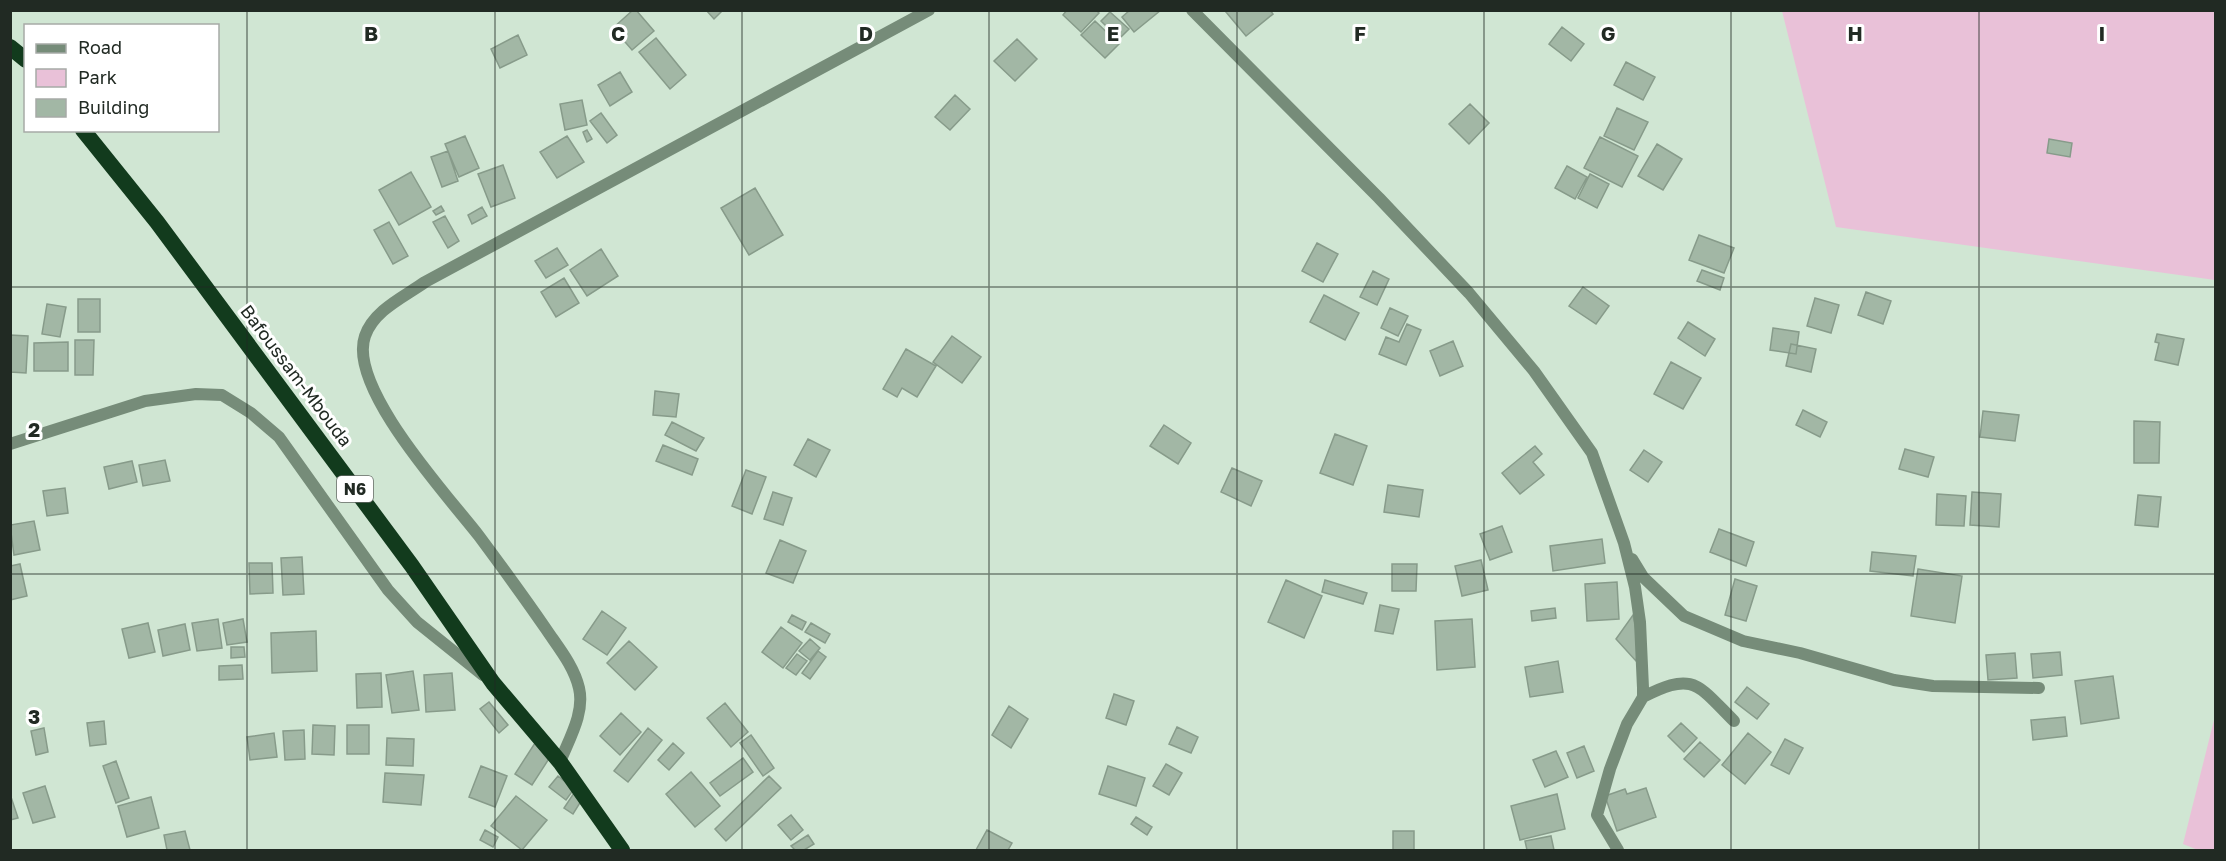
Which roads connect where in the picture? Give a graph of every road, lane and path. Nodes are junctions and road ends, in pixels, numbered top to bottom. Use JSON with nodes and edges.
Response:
{"nodes":[{"id":1,"x":929,"y":10,"type":"edge"},
{"id":2,"x":1192,"y":10,"type":"edge"},
{"id":3,"x":10,"y":47,"type":"edge"},
{"id":4,"x":24,"y":58,"type":"edge"},
{"id":5,"x":85,"y":132,"type":"edge"},
{"id":6,"x":10,"y":444,"type":"edge"},
{"id":7,"x":1626,"y":551,"type":"junction"},
{"id":8,"x":494,"y":683,"type":"junction"},
{"id":9,"x":2039,"y":688,"type":"dead end"},
{"id":10,"x":1643,"y":698,"type":"junction"},
{"id":11,"x":1734,"y":721,"type":"dead end"},
{"id":12,"x":560,"y":762,"type":"junction"},
{"id":13,"x":622,"y":850,"type":"edge"},
{"id":14,"x":1618,"y":850,"type":"edge"}],
"edges":[{"from":1,"to":12,"type":"street"},
{"from":2,"to":7,"type":"street"},
{"from":3,"to":4,"type":"highway"},
{"from":5,"to":8,"type":"highway","name":"Bafoussam-Mbouda","number":"N6"},
{"from":6,"to":8,"type":"street"},
{"from":7,"to":9,"type":"street"},
{"from":7,"to":10,"type":"street"},
{"from":8,"to":12,"type":"highway","name":"Bafoussam-Mbouda","number":"N6"},
{"from":10,"to":11,"type":"street"},
{"from":10,"to":14,"type":"street"},
{"from":12,"to":13,"type":"highway","name":"Bafoussam-Mbouda","number":"N6"}]}
